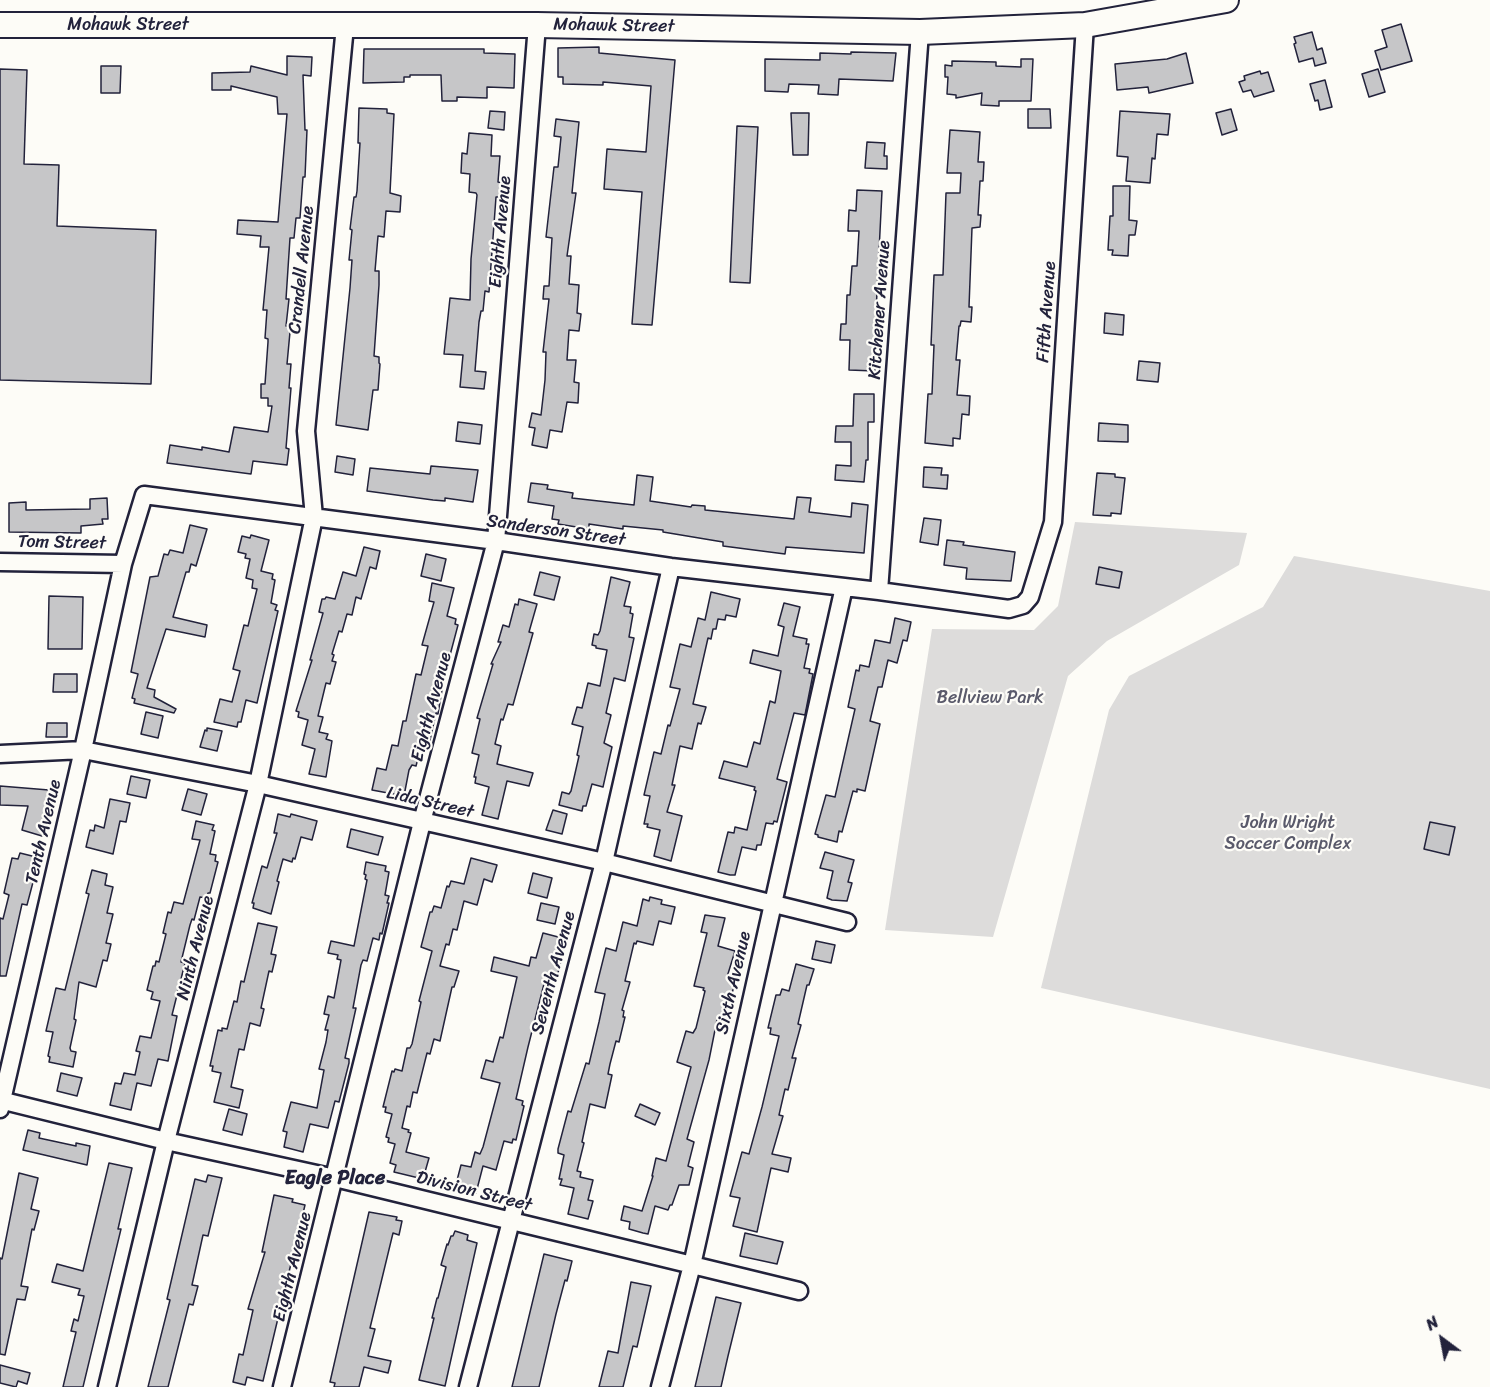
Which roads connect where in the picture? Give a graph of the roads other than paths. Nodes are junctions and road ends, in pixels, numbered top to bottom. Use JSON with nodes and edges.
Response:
{"nodes":[{"id":1,"x":1226,"y":0,"type":"edge"},
{"id":2,"x":537,"y":24,"type":"junction"},
{"id":3,"x":0,"y":25,"type":"edge"},
{"id":4,"x":1085,"y":25,"type":"junction"},
{"id":5,"x":345,"y":26,"type":"junction"},
{"id":6,"x":920,"y":32,"type":"junction"},
{"id":7,"x":314,"y":517,"type":"junction"},
{"id":8,"x":496,"y":541,"type":"junction"},
{"id":9,"x":0,"y":561,"type":"edge"},
{"id":10,"x":123,"y":564,"type":"junction"},
{"id":11,"x":671,"y":567,"type":"junction"},
{"id":12,"x":844,"y":587,"type":"junction"},
{"id":13,"x":879,"y":591,"type":"junction"},
{"id":14,"x":1030,"y":597,"type":"joint"},
{"id":15,"x":83,"y":750,"type":"junction"},
{"id":16,"x":0,"y":754,"type":"edge"},
{"id":17,"x":258,"y":784,"type":"junction"},
{"id":18,"x":422,"y":822,"type":"junction"},
{"id":19,"x":604,"y":862,"type":"junction"},
{"id":20,"x":772,"y":903,"type":"junction"},
{"id":21,"x":848,"y":922,"type":"dead end"},
{"id":22,"x":1,"y":1103,"type":"edge"},
{"id":23,"x":166,"y":1141,"type":"junction"},
{"id":24,"x":335,"y":1178,"type":"junction"},
{"id":25,"x":510,"y":1220,"type":"junction"},
{"id":26,"x":692,"y":1265,"type":"junction"},
{"id":27,"x":799,"y":1291,"type":"dead end"},
{"id":28,"x":107,"y":1387,"type":"edge"},
{"id":29,"x":282,"y":1387,"type":"edge"},
{"id":30,"x":468,"y":1387,"type":"edge"},
{"id":31,"x":660,"y":1387,"type":"edge"}],
"edges":[{"from":1,"to":4,"type":"street","name":"Mohawk Street"},
{"from":2,"to":5,"type":"street","name":"Mohawk Street"},
{"from":2,"to":6,"type":"street","name":"Mohawk Street"},
{"from":2,"to":8,"type":"street","name":"Eighth Avenue"},
{"from":3,"to":5,"type":"street","name":"Mohawk Street"},
{"from":4,"to":6,"type":"street","name":"Mohawk Street"},
{"from":4,"to":14,"type":"street","name":"Fifth Avenue"},
{"from":5,"to":7,"type":"street","name":"Crandell Avenue"},
{"from":6,"to":13,"type":"street","name":"Kitchener Avenue"},
{"from":7,"to":8,"type":"street","name":"Sanderson Street"},
{"from":7,"to":10,"type":"street","name":"Sanderson Street"},
{"from":7,"to":17,"type":"street","name":"Ninth Avenue"},
{"from":8,"to":11,"type":"street","name":"Sanderson Street"},
{"from":8,"to":18,"type":"street","name":"Eighth Avenue"},
{"from":9,"to":10,"type":"street","name":"Tom Street"},
{"from":10,"to":15,"type":"street","name":"Tenth Avenue"},
{"from":11,"to":12,"type":"street","name":"Sanderson Street"},
{"from":11,"to":19,"type":"street","name":"Seventh Avenue"},
{"from":12,"to":13,"type":"street","name":"Sanderson Street"},
{"from":12,"to":20,"type":"street","name":"Sixth Avenue"},
{"from":13,"to":14,"type":"street","name":"Sanderson Street"},
{"from":15,"to":16,"type":"street","name":"Lida Street"},
{"from":15,"to":17,"type":"street","name":"Lida Street"},
{"from":15,"to":22,"type":"street","name":"Tenth Avenue"},
{"from":17,"to":18,"type":"street","name":"Lida Street"},
{"from":17,"to":23,"type":"street","name":"Ninth Avenue"},
{"from":18,"to":19,"type":"street","name":"Lida Street"},
{"from":18,"to":24,"type":"street","name":"Eighth Avenue"},
{"from":19,"to":20,"type":"street","name":"Lida Street"},
{"from":19,"to":25,"type":"street","name":"Seventh Avenue"},
{"from":20,"to":21,"type":"street","name":"Lida Street"},
{"from":20,"to":26,"type":"street","name":"Sixth Avenue"},
{"from":22,"to":23,"type":"street","name":"Division Street"},
{"from":23,"to":24,"type":"street","name":"Division Street"},
{"from":23,"to":28,"type":"street","name":"Ninth Avenue"},
{"from":24,"to":25,"type":"street","name":"Division Street"},
{"from":24,"to":29,"type":"street","name":"Eighth Avenue"},
{"from":25,"to":26,"type":"street","name":"Division Street"},
{"from":25,"to":30,"type":"street","name":"Seventh Avenue"},
{"from":26,"to":27,"type":"street","name":"Division Street"},
{"from":26,"to":31,"type":"street","name":"Sixth Avenue"}]}
